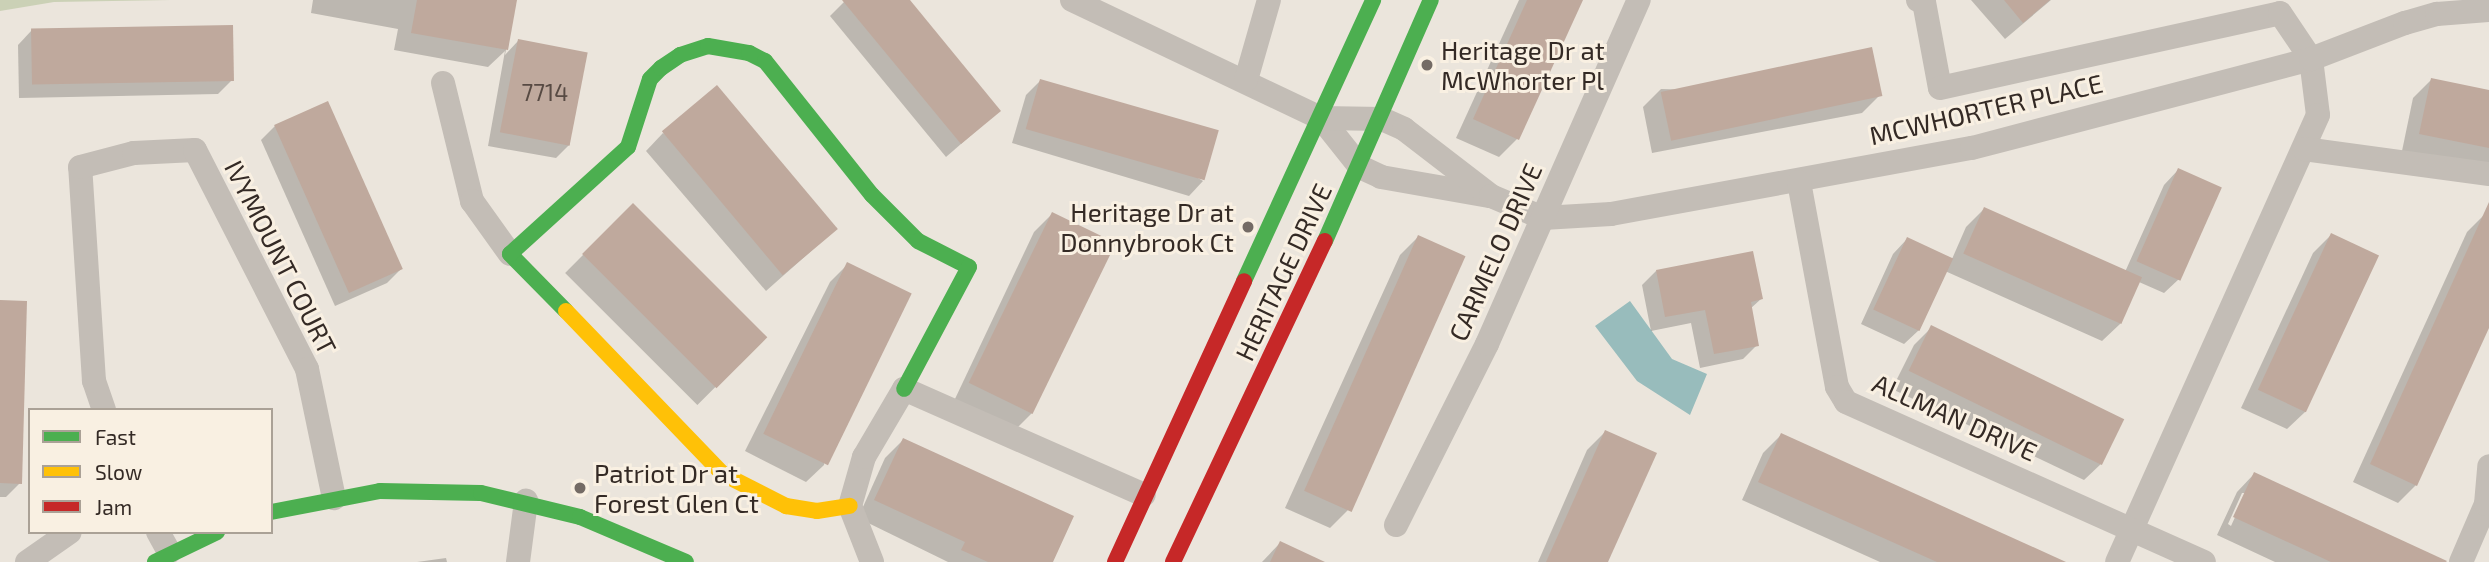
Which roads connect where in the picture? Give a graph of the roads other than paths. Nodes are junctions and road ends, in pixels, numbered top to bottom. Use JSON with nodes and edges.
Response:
{"nodes":[{"id":1,"x":1072,"y":0,"type":"edge"},
{"id":2,"x":1269,"y":0,"type":"edge"},
{"id":3,"x":1373,"y":0,"type":"edge"},
{"id":4,"x":1431,"y":0,"type":"edge"},
{"id":5,"x":1639,"y":0,"type":"edge"},
{"id":6,"x":1917,"y":0,"type":"edge"},
{"id":7,"x":2489,"y":10,"type":"edge"},
{"id":8,"x":2311,"y":59,"type":"junction"},
{"id":9,"x":1247,"y":80,"type":"junction"},
{"id":10,"x":443,"y":83,"type":"dead end"},
{"id":11,"x":1321,"y":118,"type":"junction"},
{"id":12,"x":1382,"y":119,"type":"junction"},
{"id":13,"x":2304,"y":149,"type":"junction"},
{"id":14,"x":1360,"y":167,"type":"junction"},
{"id":15,"x":2489,"y":174,"type":"edge"},
{"id":16,"x":1799,"y":182,"type":"junction"},
{"id":17,"x":1491,"y":196,"type":"junction"},
{"id":18,"x":1543,"y":218,"type":"junction"},
{"id":19,"x":510,"y":254,"type":"junction"},
{"id":20,"x":904,"y":389,"type":"junction"},
{"id":21,"x":103,"y":408,"type":"edge"},
{"id":22,"x":2489,"y":466,"type":"edge"},
{"id":23,"x":1144,"y":495,"type":"junction"},
{"id":24,"x":334,"y":498,"type":"junction"},
{"id":25,"x":526,"y":501,"type":"junction"},
{"id":26,"x":850,"y":506,"type":"junction"},
{"id":27,"x":273,"y":512,"type":"edge"},
{"id":28,"x":1396,"y":525,"type":"dead end"},
{"id":29,"x":2131,"y":528,"type":"junction"},
{"id":30,"x":67,"y":534,"type":"edge"},
{"id":31,"x":210,"y":534,"type":"edge"},
{"id":32,"x":160,"y":549,"type":"edge"},
{"id":33,"x":27,"y":562,"type":"edge"},
{"id":34,"x":518,"y":562,"type":"edge"},
{"id":35,"x":686,"y":562,"type":"edge"},
{"id":36,"x":872,"y":562,"type":"edge"},
{"id":37,"x":1115,"y":562,"type":"edge"},
{"id":38,"x":1173,"y":562,"type":"edge"},
{"id":39,"x":2117,"y":562,"type":"edge"},
{"id":40,"x":2204,"y":562,"type":"edge"},
{"id":41,"x":2461,"y":562,"type":"edge"}],
"edges":[{"from":1,"to":9,"type":"street"},
{"from":2,"to":9,"type":"street"},
{"from":3,"to":11,"type":"street","name":"HERITAGE DRIVE"},
{"from":4,"to":12,"type":"street","name":"HERITAGE DRIVE"},
{"from":5,"to":18,"type":"street","name":"CARMELO DRIVE"},
{"from":6,"to":8,"type":"street"},
{"from":7,"to":8,"type":"street","name":"MCWHORTER PLACE"},
{"from":8,"to":13,"type":"street"},
{"from":8,"to":16,"type":"street","name":"MCWHORTER PLACE"},
{"from":9,"to":11,"type":"street"},
{"from":10,"to":19,"type":"street"},
{"from":11,"to":12,"type":"street","name":"MCWHORTER PLACE"},
{"from":11,"to":14,"type":"street"},
{"from":11,"to":23,"type":"street","name":"HERITAGE DRIVE"},
{"from":12,"to":14,"type":"street","name":"HERITAGE DRIVE"},
{"from":12,"to":17,"type":"street","name":"MCWHORTER PLACE"},
{"from":13,"to":15,"type":"street"},
{"from":13,"to":29,"type":"street"},
{"from":14,"to":17,"type":"street","name":"MCWHORTER PLACE"},
{"from":14,"to":38,"type":"street","name":"HERITAGE DRIVE"},
{"from":16,"to":18,"type":"street","name":"MCWHORTER PLACE"},
{"from":16,"to":29,"type":"street","name":"ALLMAN DRIVE"},
{"from":17,"to":18,"type":"street","name":"MCWHORTER PLACE"},
{"from":18,"to":28,"type":"street","name":"CARMELO DRIVE"},
{"from":19,"to":20,"type":"street"},
{"from":19,"to":26,"type":"street"},
{"from":20,"to":23,"type":"street"},
{"from":20,"to":26,"type":"street"},
{"from":21,"to":24,"type":"street","name":"IVYMOUNT COURT"},
{"from":22,"to":41,"type":"street"},
{"from":23,"to":37,"type":"street","name":"HERITAGE DRIVE"},
{"from":24,"to":25,"type":"street"},
{"from":24,"to":27,"type":"street"},
{"from":25,"to":34,"type":"street"},
{"from":25,"to":35,"type":"street"},
{"from":26,"to":36,"type":"street"},
{"from":29,"to":39,"type":"street"},
{"from":29,"to":40,"type":"street","name":"ALLMAN DRIVE"},
{"from":30,"to":33,"type":"street"},
{"from":31,"to":32,"type":"street"}]}
